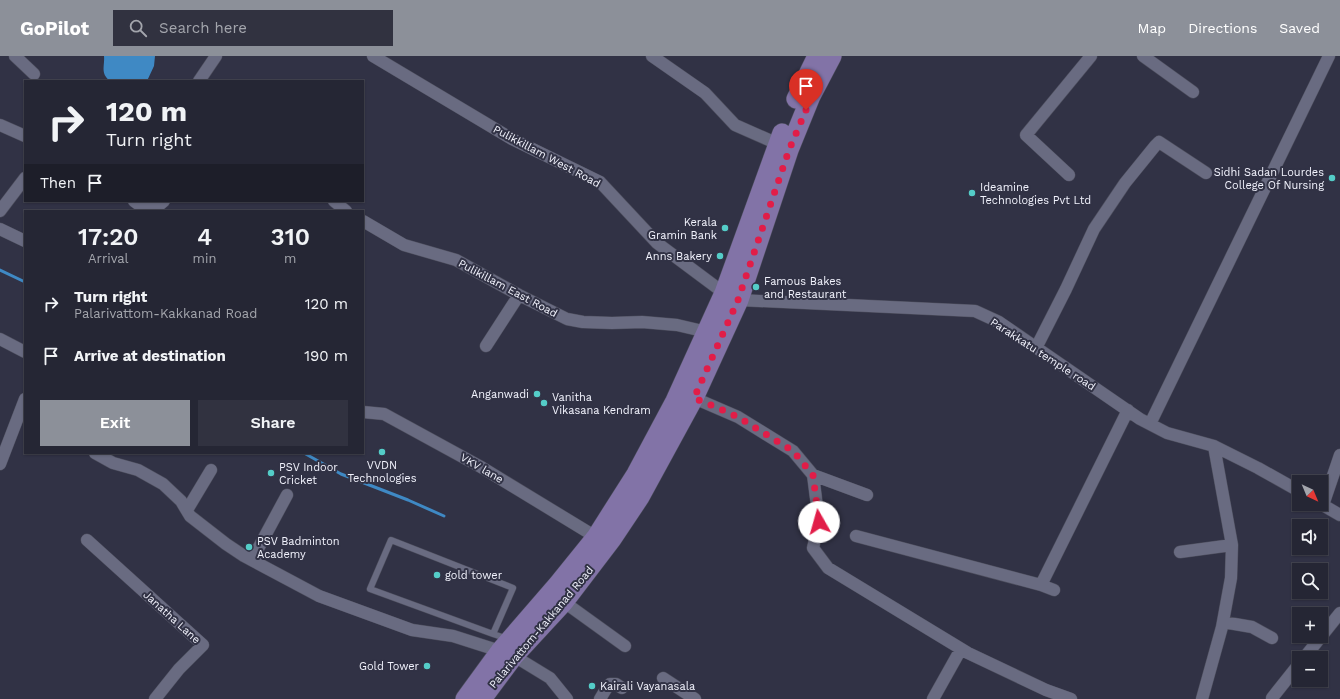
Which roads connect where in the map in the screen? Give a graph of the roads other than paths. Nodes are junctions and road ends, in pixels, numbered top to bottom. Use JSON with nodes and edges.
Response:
{"nodes":[{"id":1,"x":14,"y":56,"type":"edge"},
{"id":2,"x":216,"y":56,"type":"edge"},
{"id":3,"x":372,"y":56,"type":"edge"},
{"id":4,"x":652,"y":56,"type":"edge"},
{"id":5,"x":817,"y":56,"type":"edge"},
{"id":6,"x":832,"y":56,"type":"edge"},
{"id":7,"x":1091,"y":56,"type":"edge"},
{"id":8,"x":1144,"y":56,"type":"edge"},
{"id":9,"x":1329,"y":56,"type":"edge"},
{"id":10,"x":34,"y":74,"type":"dead end"},
{"id":11,"x":200,"y":80,"type":"edge"},
{"id":12,"x":1193,"y":92,"type":"dead end"},
{"id":13,"x":0,"y":125,"type":"edge"},
{"id":14,"x":24,"y":136,"type":"edge"},
{"id":15,"x":778,"y":144,"type":"junction"},
{"id":16,"x":1206,"y":173,"type":"dead end"},
{"id":17,"x":1069,"y":175,"type":"dead end"},
{"id":18,"x":24,"y":179,"type":"edge"},
{"id":19,"x":135,"y":202,"type":"edge"},
{"id":20,"x":163,"y":202,"type":"edge"},
{"id":21,"x":335,"y":202,"type":"edge"},
{"id":22,"x":345,"y":210,"type":"edge"},
{"id":23,"x":0,"y":211,"type":"edge"},
{"id":24,"x":364,"y":222,"type":"edge"},
{"id":25,"x":0,"y":229,"type":"edge"},
{"id":26,"x":24,"y":241,"type":"edge"},
{"id":27,"x":519,"y":295,"type":"junction"},
{"id":28,"x":731,"y":297,"type":"junction"},
{"id":29,"x":707,"y":332,"type":"junction"},
{"id":30,"x":0,"y":339,"type":"edge"},
{"id":31,"x":486,"y":346,"type":"dead end"},
{"id":32,"x":1036,"y":348,"type":"junction"},
{"id":33,"x":24,"y":351,"type":"edge"},
{"id":34,"x":694,"y":398,"type":"junction"},
{"id":35,"x":24,"y":402,"type":"edge"},
{"id":36,"x":1128,"y":410,"type":"junction"},
{"id":37,"x":364,"y":412,"type":"edge"},
{"id":38,"x":677,"y":414,"type":"junction"},
{"id":39,"x":1150,"y":424,"type":"junction"},
{"id":40,"x":1214,"y":446,"type":"junction"},
{"id":41,"x":97,"y":454,"type":"edge"},
{"id":42,"x":1340,"y":455,"type":"edge"},
{"id":43,"x":0,"y":464,"type":"edge"},
{"id":44,"x":210,"y":470,"type":"dead end"},
{"id":45,"x":813,"y":475,"type":"junction"},
{"id":46,"x":1292,"y":487,"type":"edge"},
{"id":47,"x":1328,"y":488,"type":"edge"},
{"id":48,"x":287,"y":495,"type":"dead end"},
{"id":49,"x":867,"y":495,"type":"dead end"},
{"id":50,"x":1328,"y":508,"type":"edge"},
{"id":51,"x":187,"y":510,"type":"junction"},
{"id":52,"x":1340,"y":515,"type":"edge"},
{"id":53,"x":856,"y":536,"type":"dead end"},
{"id":54,"x":596,"y":537,"type":"junction"},
{"id":55,"x":87,"y":540,"type":"dead end"},
{"id":56,"x":1232,"y":545,"type":"junction"},
{"id":57,"x":1180,"y":552,"type":"dead end"},
{"id":58,"x":252,"y":560,"type":"junction"},
{"id":59,"x":1041,"y":585,"type":"junction"},
{"id":60,"x":1054,"y":590,"type":"dead end"},
{"id":61,"x":564,"y":602,"type":"junction"},
{"id":62,"x":1340,"y":613,"type":"edge"},
{"id":63,"x":1223,"y":622,"type":"junction"},
{"id":64,"x":1272,"y":638,"type":"dead end"},
{"id":65,"x":504,"y":645,"type":"junction"},
{"id":66,"x":625,"y":646,"type":"dead end"},
{"id":67,"x":961,"y":649,"type":"junction"},
{"id":68,"x":1310,"y":651,"type":"edge"},
{"id":69,"x":1292,"y":673,"type":"edge"},
{"id":70,"x":663,"y":678,"type":"dead end"},
{"id":71,"x":622,"y":688,"type":"dead end"},
{"id":72,"x":1272,"y":698,"type":"dead end"},
{"id":73,"x":155,"y":699,"type":"edge"},
{"id":74,"x":465,"y":699,"type":"edge"},
{"id":75,"x":482,"y":699,"type":"edge"},
{"id":76,"x":567,"y":699,"type":"edge"},
{"id":77,"x":600,"y":699,"type":"edge"},
{"id":78,"x":695,"y":699,"type":"edge"},
{"id":79,"x":932,"y":699,"type":"edge"},
{"id":80,"x":1072,"y":699,"type":"edge"},
{"id":81,"x":1202,"y":699,"type":"edge"}],
"edges":[{"from":1,"to":10,"type":"street"},
{"from":2,"to":11,"type":"street"},
{"from":3,"to":28,"type":"street","name":"Pulikkillam West Road"},
{"from":4,"to":15,"type":"street"},
{"from":5,"to":15,"type":"main road"},
{"from":6,"to":28,"type":"main road","name":"Palarivattom-Kakkanad Road"},
{"from":7,"to":17,"type":"street"},
{"from":8,"to":12,"type":"street"},
{"from":9,"to":39,"type":"street"},
{"from":13,"to":14,"type":"street"},
{"from":15,"to":28,"type":"main road"},
{"from":16,"to":32,"type":"street"},
{"from":18,"to":23,"type":"street"},
{"from":19,"to":20,"type":"street"},
{"from":21,"to":22,"type":"street"},
{"from":24,"to":27,"type":"street","name":"Pulikillam East Road"},
{"from":25,"to":26,"type":"street"},
{"from":27,"to":29,"type":"street","name":"Pulikillam East Road"},
{"from":27,"to":31,"type":"street"},
{"from":28,"to":29,"type":"main road"},
{"from":28,"to":32,"type":"street","name":"Parakkatu temple road"},
{"from":28,"to":34,"type":"main road","name":"Palarivattom-Kakkanad Road"},
{"from":29,"to":38,"type":"main road"},
{"from":30,"to":33,"type":"street"},
{"from":32,"to":36,"type":"street","name":"Parakkatu temple road"},
{"from":34,"to":38,"type":"main road","name":"Palarivattom-Kakkanad Road"},
{"from":34,"to":45,"type":"street"},
{"from":35,"to":43,"type":"street"},
{"from":36,"to":39,"type":"street","name":"Parakkatu temple road"},
{"from":36,"to":59,"type":"street"},
{"from":37,"to":54,"type":"street","name":"VKV lane"},
{"from":38,"to":54,"type":"main road"},
{"from":38,"to":61,"type":"main road","name":"Palarivattom-Kakkanad Road"},
{"from":39,"to":40,"type":"street","name":"Parakkatu temple road"},
{"from":40,"to":46,"type":"street","name":"Parakkatu temple road"},
{"from":40,"to":56,"type":"street"},
{"from":41,"to":51,"type":"street"},
{"from":42,"to":47,"type":"street"},
{"from":44,"to":51,"type":"street"},
{"from":45,"to":49,"type":"street"},
{"from":45,"to":67,"type":"street"},
{"from":48,"to":58,"type":"street"},
{"from":50,"to":52,"type":"street"},
{"from":51,"to":58,"type":"street"},
{"from":53,"to":59,"type":"street"},
{"from":54,"to":65,"type":"main road"},
{"from":55,"to":73,"type":"street","name":"Janatha Lane"},
{"from":56,"to":57,"type":"street"},
{"from":56,"to":63,"type":"street"},
{"from":58,"to":65,"type":"street"},
{"from":59,"to":60,"type":"street"},
{"from":61,"to":65,"type":"main road","name":"Palarivattom-Kakkanad Road"},
{"from":61,"to":66,"type":"street"},
{"from":62,"to":68,"type":"street"},
{"from":63,"to":64,"type":"street"},
{"from":63,"to":81,"type":"street"},
{"from":65,"to":65,"type":"lane"},
{"from":65,"to":74,"type":"main road"},
{"from":65,"to":75,"type":"main road","name":"Palarivattom-Kakkanad Road"},
{"from":65,"to":76,"type":"street"},
{"from":67,"to":79,"type":"street"},
{"from":67,"to":80,"type":"street"},
{"from":69,"to":72,"type":"street"},
{"from":70,"to":78,"type":"street"},
{"from":71,"to":77,"type":"street"}]}
